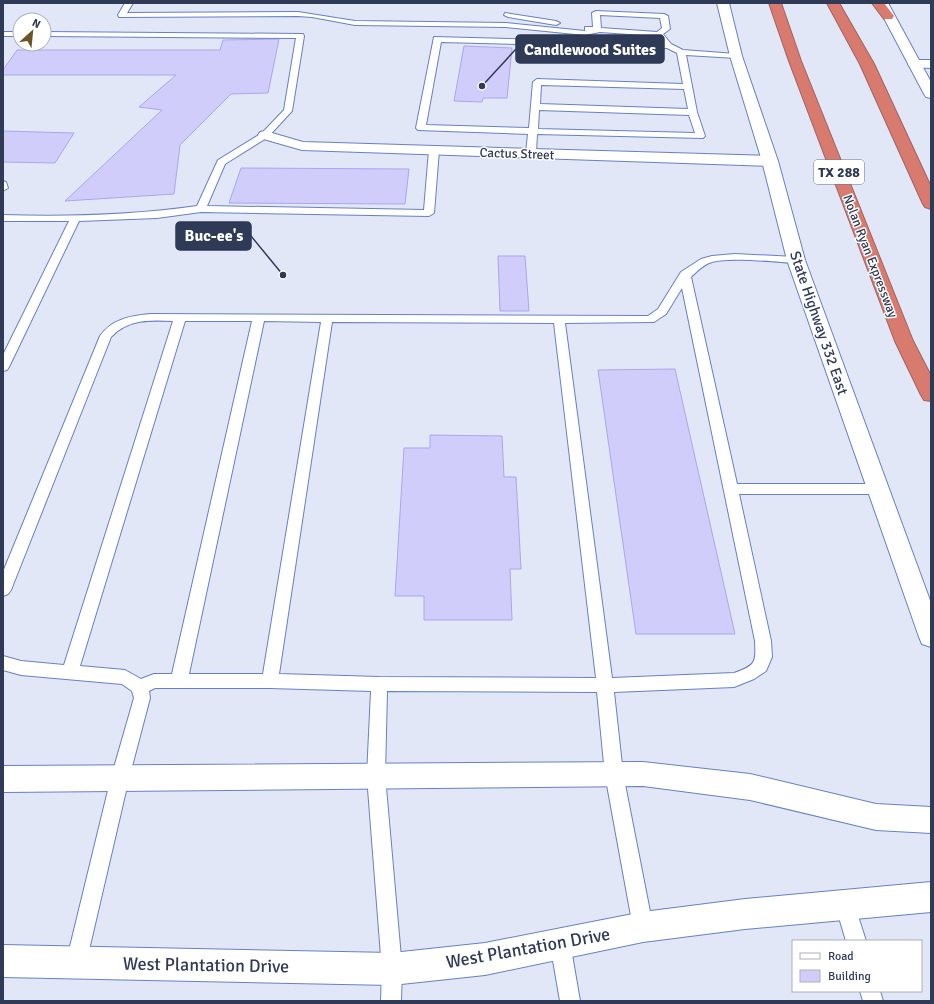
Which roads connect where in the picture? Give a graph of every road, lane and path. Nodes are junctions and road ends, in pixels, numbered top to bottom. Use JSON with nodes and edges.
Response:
{"nodes":[{"id":1,"x":129,"y":3,"type":"edge"},
{"id":2,"x":723,"y":3,"type":"edge"},
{"id":3,"x":775,"y":3,"type":"edge"},
{"id":4,"x":833,"y":3,"type":"edge"},
{"id":5,"x":878,"y":3,"type":"edge"},
{"id":6,"x":882,"y":3,"type":"edge"},
{"id":7,"x":888,"y":16,"type":"junction"},
{"id":8,"x":542,"y":20,"type":"junction"},
{"id":9,"x":506,"y":25,"type":"junction"},
{"id":10,"x":536,"y":29,"type":"junction"},
{"id":11,"x":598,"y":31,"type":"junction"},
{"id":12,"x":52,"y":34,"type":"edge"},
{"id":13,"x":658,"y":34,"type":"junction"},
{"id":14,"x":668,"y":46,"type":"junction"},
{"id":15,"x":681,"y":52,"type":"junction"},
{"id":16,"x":736,"y":56,"type":"junction"},
{"id":17,"x":914,"y":64,"type":"junction"},
{"id":18,"x":931,"y":64,"type":"edge"},
{"id":19,"x":688,"y":87,"type":"junction"},
{"id":20,"x":931,"y":94,"type":"edge"},
{"id":21,"x":535,"y":107,"type":"junction"},
{"id":22,"x":693,"y":112,"type":"junction"},
{"id":23,"x":532,"y":131,"type":"junction"},
{"id":24,"x":265,"y":135,"type":"junction"},
{"id":25,"x":434,"y":150,"type":"junction"},
{"id":26,"x":531,"y":153,"type":"junction"},
{"id":27,"x":770,"y":161,"type":"junction"},
{"id":28,"x":3,"y":184,"type":"edge"},
{"id":29,"x":3,"y":188,"type":"edge"},
{"id":30,"x":931,"y":204,"type":"edge"},
{"id":31,"x":201,"y":209,"type":"junction"},
{"id":32,"x":76,"y":217,"type":"junction"},
{"id":33,"x":3,"y":218,"type":"edge"},
{"id":34,"x":796,"y":260,"type":"junction"},
{"id":35,"x":685,"y":274,"type":"junction"},
{"id":36,"x":180,"y":318,"type":"junction"},
{"id":37,"x":259,"y":318,"type":"junction"},
{"id":38,"x":327,"y":318,"type":"junction"},
{"id":39,"x":559,"y":320,"type":"junction"},
{"id":40,"x":3,"y":367,"type":"edge"},
{"id":41,"x":931,"y":395,"type":"edge"},
{"id":42,"x":731,"y":489,"type":"junction"},
{"id":43,"x":878,"y":489,"type":"junction"},
{"id":44,"x":3,"y":590,"type":"edge"},
{"id":45,"x":927,"y":615,"type":"edge"},
{"id":46,"x":931,"y":637,"type":"edge"},
{"id":47,"x":3,"y":663,"type":"edge"},
{"id":48,"x":70,"y":673,"type":"junction"},
{"id":49,"x":179,"y":681,"type":"junction"},
{"id":50,"x":270,"y":681,"type":"junction"},
{"id":51,"x":378,"y":684,"type":"junction"},
{"id":52,"x":605,"y":685,"type":"junction"},
{"id":53,"x":140,"y":687,"type":"junction"},
{"id":54,"x":614,"y":774,"type":"junction"},
{"id":55,"x":376,"y":776,"type":"junction"},
{"id":56,"x":120,"y":778,"type":"junction"},
{"id":57,"x":3,"y":779,"type":"edge"},
{"id":58,"x":931,"y":820,"type":"edge"},
{"id":59,"x":931,"y":896,"type":"edge"},
{"id":60,"x":845,"y":904,"type":"junction"},
{"id":61,"x":643,"y":927,"type":"junction"},
{"id":62,"x":856,"y":940,"type":"edge"},
{"id":63,"x":560,"y":943,"type":"junction"},
{"id":64,"x":3,"y":961,"type":"edge"},
{"id":65,"x":76,"y":962,"type":"junction"},
{"id":66,"x":392,"y":969,"type":"junction"},
{"id":67,"x":391,"y":1001,"type":"edge"},
{"id":68,"x":570,"y":1001,"type":"edge"}],
"edges":[{"from":1,"to":9,"type":"lane"},
{"from":2,"to":16,"type":"main road","name":"State Highway 332 East"},
{"from":3,"to":41,"type":"highway","name":"Nolan Ryan Expressway","number":"TX 288"},
{"from":4,"to":30,"type":"highway"},
{"from":5,"to":7,"type":"highway"},
{"from":6,"to":7,"type":"main road"},
{"from":7,"to":17,"type":"main road"},
{"from":8,"to":9,"type":"lane"},
{"from":8,"to":10,"type":"lane"},
{"from":8,"to":11,"type":"lane"},
{"from":9,"to":10,"type":"lane"},
{"from":10,"to":11,"type":"lane"},
{"from":11,"to":13,"type":"lane"},
{"from":11,"to":13,"type":"lane"},
{"from":12,"to":24,"type":"lane"},
{"from":13,"to":14,"type":"lane"},
{"from":14,"to":15,"type":"lane"},
{"from":14,"to":23,"type":"lane"},
{"from":15,"to":16,"type":"lane"},
{"from":15,"to":19,"type":"lane"},
{"from":16,"to":27,"type":"main road","name":"State Highway 332 East"},
{"from":17,"to":18,"type":"main road"},
{"from":17,"to":20,"type":"main road"},
{"from":19,"to":21,"type":"lane"},
{"from":19,"to":22,"type":"lane"},
{"from":21,"to":22,"type":"lane"},
{"from":21,"to":23,"type":"lane"},
{"from":22,"to":23,"type":"lane"},
{"from":23,"to":26,"type":"lane"},
{"from":24,"to":25,"type":"main road","name":"Cactus Street"},
{"from":24,"to":31,"type":"lane"},
{"from":25,"to":26,"type":"main road","name":"Cactus Street"},
{"from":25,"to":31,"type":"lane"},
{"from":26,"to":27,"type":"main road","name":"Cactus Street"},
{"from":27,"to":34,"type":"main road","name":"State Highway 332 East"},
{"from":28,"to":29,"type":"lane"},
{"from":31,"to":32,"type":"lane"},
{"from":32,"to":33,"type":"lane"},
{"from":32,"to":40,"type":"lane"},
{"from":34,"to":35,"type":"lane"},
{"from":34,"to":43,"type":"main road","name":"State Highway 332 East"},
{"from":35,"to":39,"type":"lane"},
{"from":35,"to":42,"type":"lane"},
{"from":36,"to":37,"type":"lane"},
{"from":36,"to":44,"type":"lane"},
{"from":36,"to":48,"type":"lane"},
{"from":37,"to":38,"type":"lane"},
{"from":37,"to":49,"type":"lane"},
{"from":38,"to":39,"type":"lane"},
{"from":38,"to":50,"type":"lane"},
{"from":39,"to":52,"type":"lane"},
{"from":42,"to":43,"type":"lane"},
{"from":42,"to":52,"type":"lane"},
{"from":43,"to":45,"type":"main road","name":"State Highway 332 East"},
{"from":45,"to":46,"type":"main road","name":"State Highway 332 East"},
{"from":47,"to":48,"type":"lane"},
{"from":48,"to":53,"type":"lane"},
{"from":49,"to":50,"type":"lane"},
{"from":49,"to":53,"type":"lane"},
{"from":50,"to":51,"type":"lane"},
{"from":51,"to":52,"type":"lane"},
{"from":51,"to":55,"type":"lane"},
{"from":52,"to":54,"type":"lane"},
{"from":53,"to":56,"type":"lane"},
{"from":54,"to":55,"type":"main road"},
{"from":54,"to":58,"type":"main road"},
{"from":54,"to":61,"type":"lane"},
{"from":55,"to":56,"type":"main road"},
{"from":55,"to":66,"type":"lane"},
{"from":56,"to":57,"type":"main road"},
{"from":56,"to":65,"type":"lane"},
{"from":59,"to":60,"type":"main road","name":"West Plantation Drive"},
{"from":60,"to":61,"type":"main road","name":"West Plantation Drive"},
{"from":60,"to":62,"type":"lane"},
{"from":61,"to":63,"type":"main road","name":"West Plantation Drive"},
{"from":63,"to":66,"type":"main road","name":"West Plantation Drive"},
{"from":63,"to":68,"type":"lane"},
{"from":64,"to":65,"type":"main road","name":"West Plantation Drive"},
{"from":65,"to":66,"type":"main road","name":"West Plantation Drive"},
{"from":66,"to":67,"type":"lane"}]}
